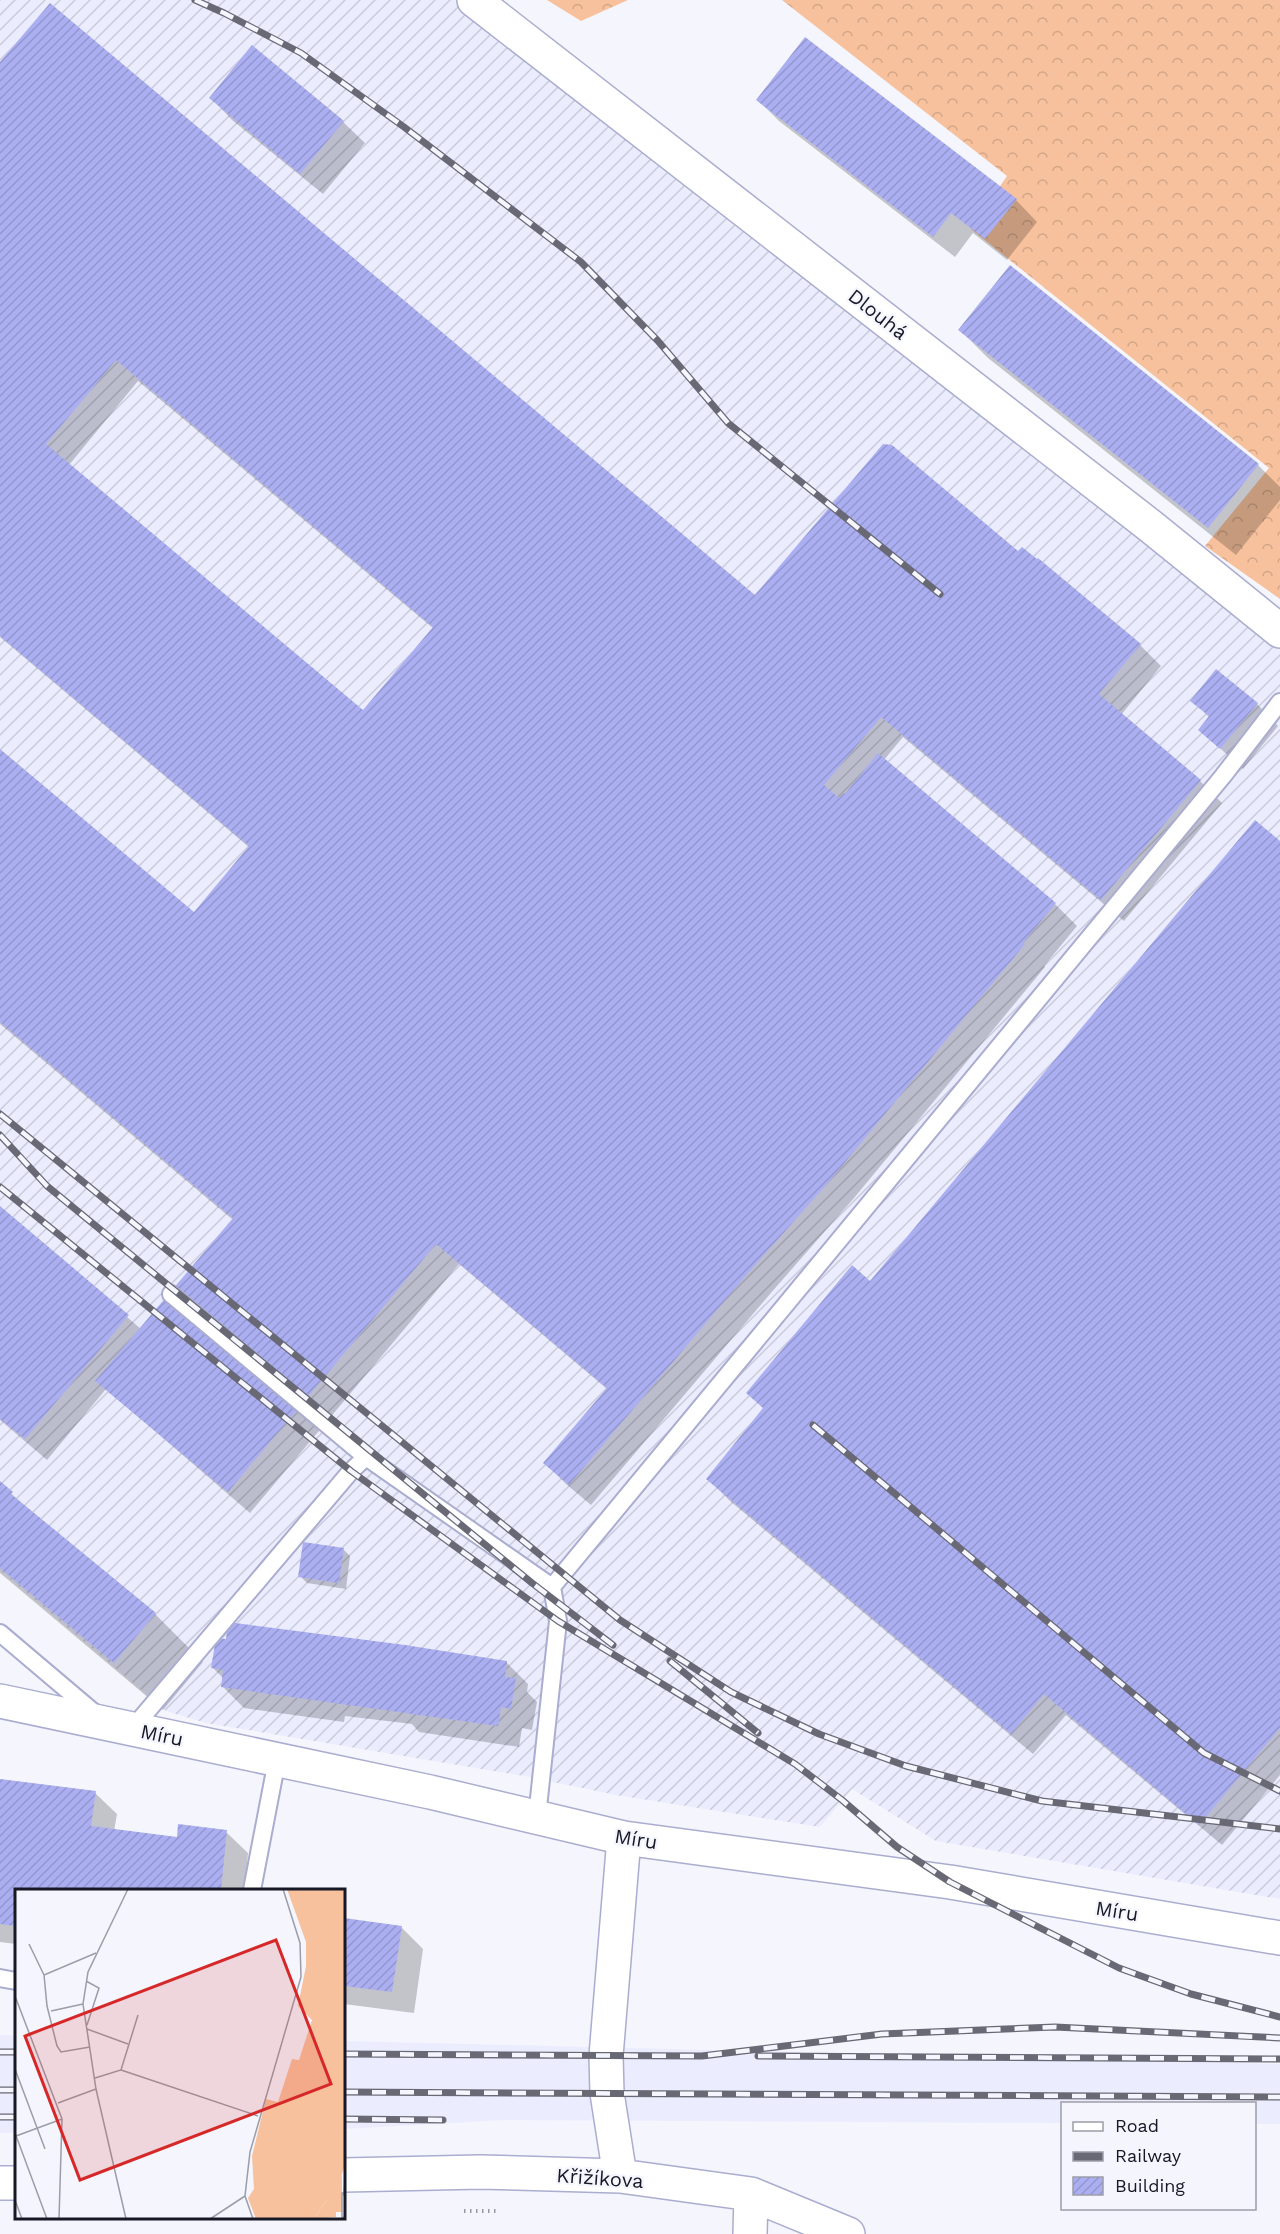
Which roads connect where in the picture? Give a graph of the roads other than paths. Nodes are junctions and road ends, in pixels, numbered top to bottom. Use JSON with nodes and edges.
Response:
{"nodes":[{"id":1,"x":474,"y":0,"type":"edge"},
{"id":2,"x":1280,"y":631,"type":"edge"},
{"id":3,"x":1280,"y":702,"type":"edge"},
{"id":4,"x":171,"y":1294,"type":"dead end"},
{"id":5,"x":366,"y":1457,"type":"junction"},
{"id":6,"x":552,"y":1587,"type":"junction"},
{"id":7,"x":0,"y":1633,"type":"edge"},
{"id":8,"x":0,"y":1701,"type":"edge"},
{"id":9,"x":120,"y":1726,"type":"junction"},
{"id":10,"x":277,"y":1760,"type":"junction"},
{"id":11,"x":537,"y":1817,"type":"junction"},
{"id":12,"x":624,"y":1838,"type":"junction"},
{"id":13,"x":252,"y":1889,"type":"edge"},
{"id":14,"x":1280,"y":1938,"type":"edge"},
{"id":15,"x":0,"y":1978,"type":"edge"},
{"id":16,"x":15,"y":1981,"type":"edge"},
{"id":17,"x":345,"y":2175,"type":"edge"},
{"id":18,"x":620,"y":2176,"type":"junction"},
{"id":19,"x":751,"y":2194,"type":"junction"},
{"id":20,"x":750,"y":2234,"type":"edge"},
{"id":21,"x":848,"y":2234,"type":"edge"}],
"edges":[{"from":1,"to":2,"type":"street","name":"Dlouhá"},
{"from":3,"to":6,"type":"lane"},
{"from":4,"to":5,"type":"lane"},
{"from":5,"to":6,"type":"lane"},
{"from":5,"to":9,"type":"lane"},
{"from":6,"to":11,"type":"lane"},
{"from":7,"to":9,"type":"lane"},
{"from":8,"to":9,"type":"street","name":"Míru"},
{"from":9,"to":10,"type":"street","name":"Míru"},
{"from":10,"to":11,"type":"street","name":"Míru"},
{"from":10,"to":13,"type":"lane"},
{"from":11,"to":12,"type":"street","name":"Míru"},
{"from":12,"to":14,"type":"street","name":"Míru"},
{"from":12,"to":18,"type":"street"},
{"from":15,"to":16,"type":"lane"},
{"from":17,"to":18,"type":"street","name":"Křižíkova"},
{"from":18,"to":19,"type":"street","name":"Křižíkova"},
{"from":19,"to":20,"type":"street"},
{"from":19,"to":21,"type":"street","name":"Křižíkova"}]}
